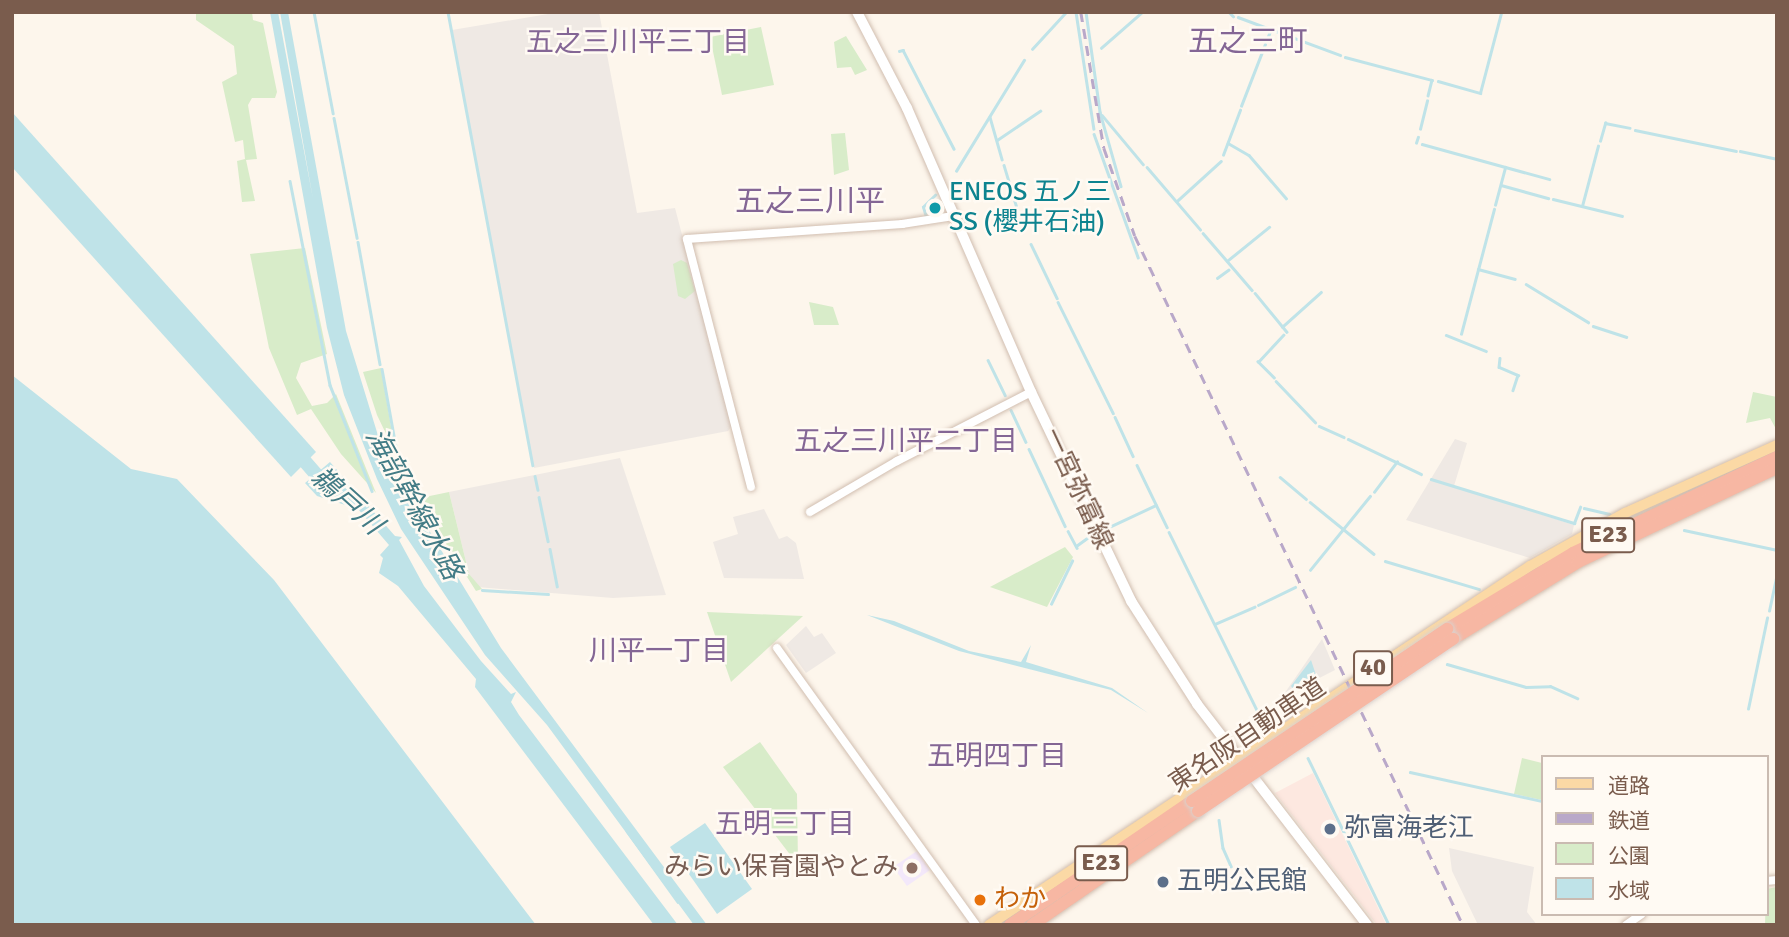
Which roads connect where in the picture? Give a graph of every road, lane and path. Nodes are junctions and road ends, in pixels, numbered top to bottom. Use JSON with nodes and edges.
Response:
{"nodes":[{"id":1,"x":858,"y":12,"type":"edge"},
{"id":2,"x":953,"y":216,"type":"junction"},
{"id":3,"x":1031,"y":392,"type":"junction"},
{"id":4,"x":1777,"y":445,"type":"edge"},
{"id":5,"x":1777,"y":457,"type":"edge"},
{"id":6,"x":1777,"y":468,"type":"edge"},
{"id":7,"x":751,"y":487,"type":"dead end"},
{"id":8,"x":810,"y":512,"type":"dead end"},
{"id":9,"x":777,"y":648,"type":"dead end"},
{"id":10,"x":1238,"y":760,"type":"junction"},
{"id":11,"x":976,"y":925,"type":"edge"},
{"id":12,"x":989,"y":925,"type":"edge"},
{"id":13,"x":1010,"y":925,"type":"edge"},
{"id":14,"x":1032,"y":925,"type":"edge"},
{"id":15,"x":1367,"y":925,"type":"edge"}],
"edges":[{"from":1,"to":2,"type":"main road","name":"一宮弥富線"},
{"from":2,"to":3,"type":"main road","name":"一宮弥富線"},
{"from":2,"to":7,"type":"street"},
{"from":3,"to":8,"type":"street"},
{"from":3,"to":10,"type":"main road","name":"一宮弥富線"},
{"from":4,"to":10,"type":"main road","number":"40"},
{"from":5,"to":13,"type":"highway","name":"東名阪自動車道","number":"E23","bridge":true},
{"from":6,"to":14,"type":"highway","name":"東名阪自動車道","number":"E23","bridge":true},
{"from":9,"to":11,"type":"street"},
{"from":10,"to":12,"type":"main road","number":"40"},
{"from":10,"to":15,"type":"main road","name":"一宮弥富線"}]}
